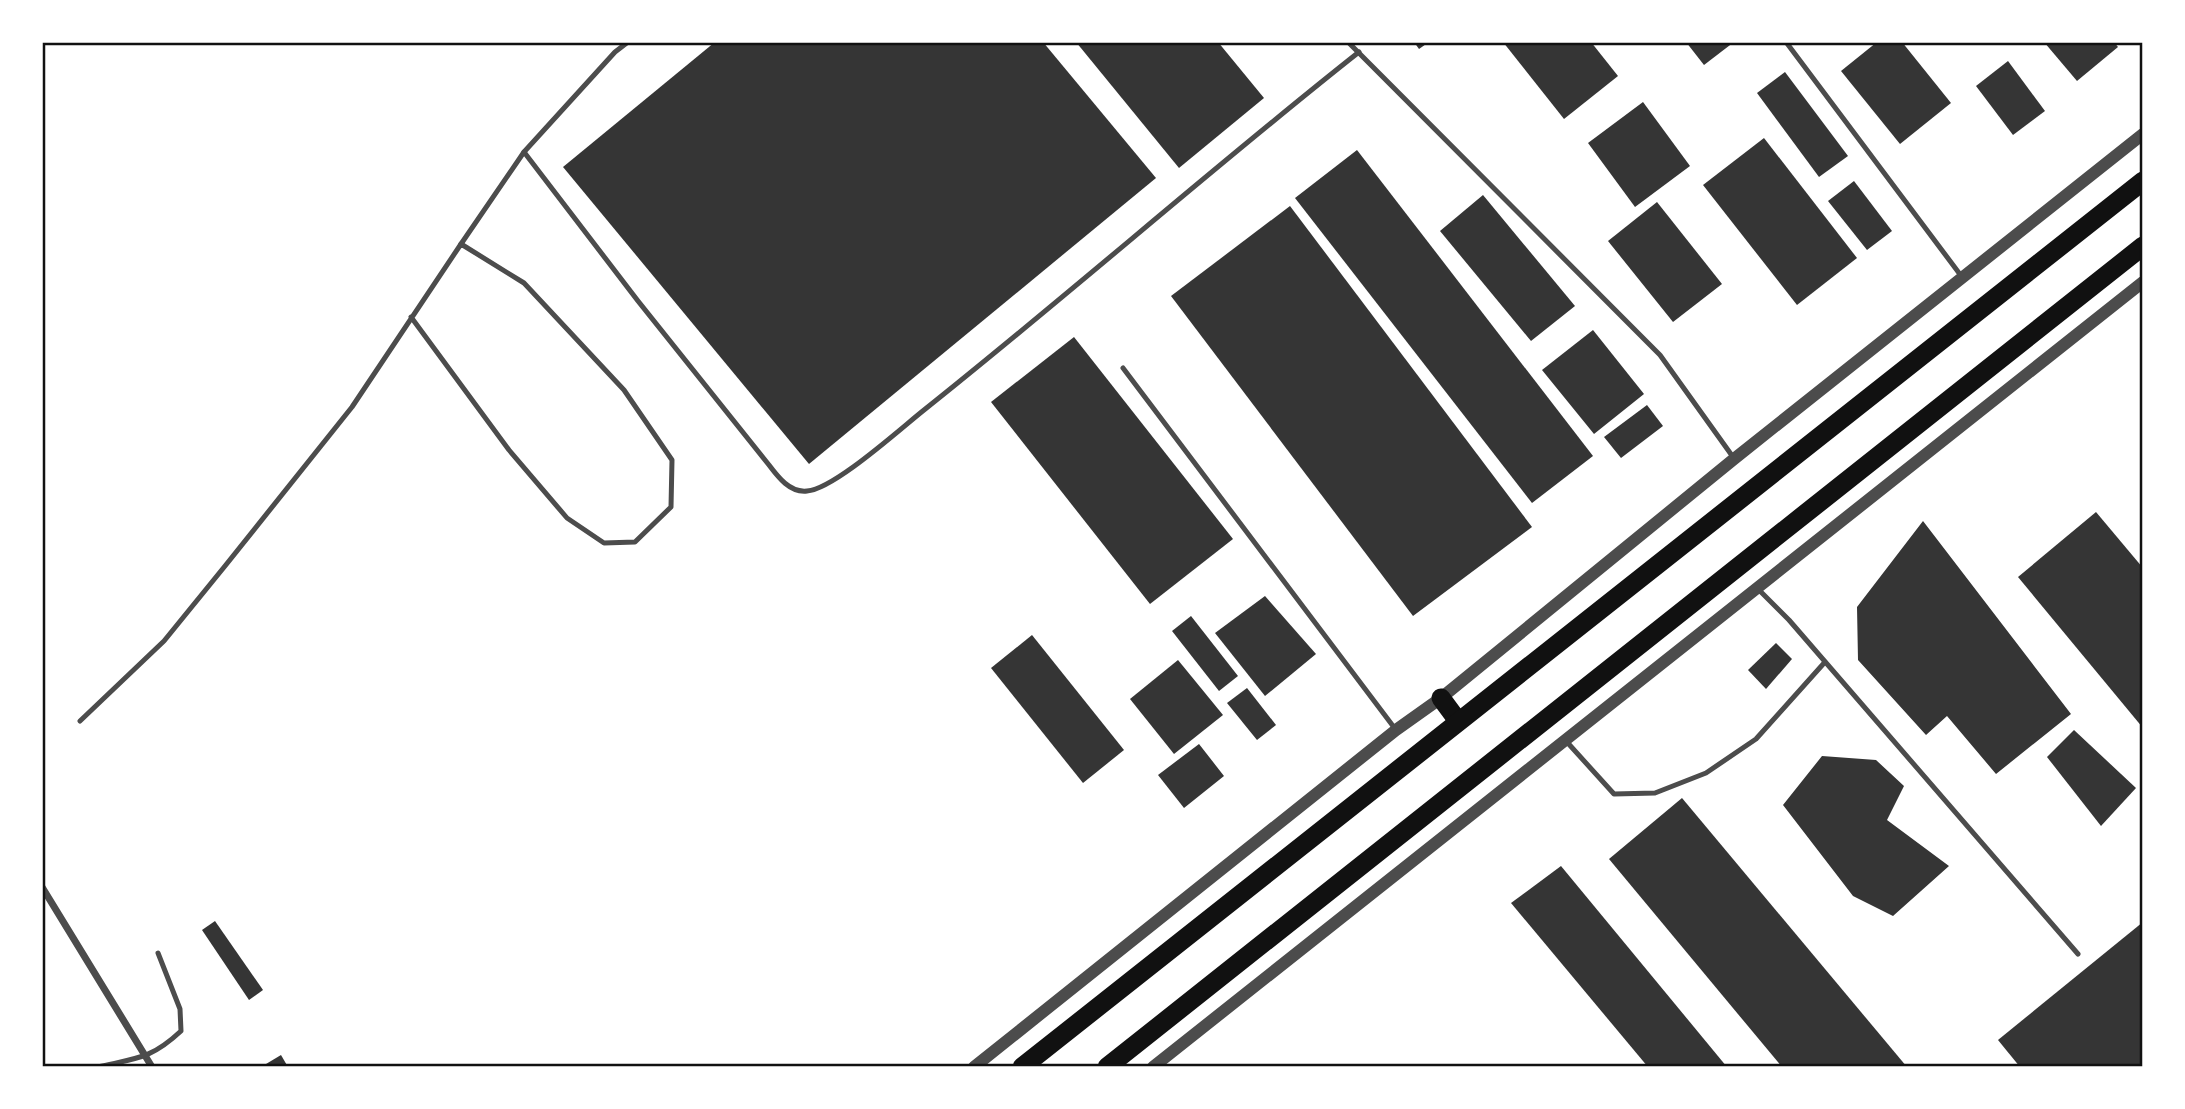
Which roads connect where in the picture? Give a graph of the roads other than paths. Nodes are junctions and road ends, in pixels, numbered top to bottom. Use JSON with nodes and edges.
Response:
{"nodes":[{"id":1,"x":628,"y":42,"type":"edge"},
{"id":2,"x":1349,"y":42,"type":"edge"},
{"id":3,"x":1786,"y":42,"type":"edge"},
{"id":4,"x":1359,"y":52,"type":"junction"},
{"id":5,"x":2143,"y":134,"type":"edge"},
{"id":6,"x":524,"y":152,"type":"junction"},
{"id":7,"x":2143,"y":181,"type":"edge"},
{"id":8,"x":461,"y":244,"type":"junction"},
{"id":9,"x":2143,"y":246,"type":"edge"},
{"id":10,"x":1962,"y":277,"type":"junction"},
{"id":11,"x":2143,"y":282,"type":"edge"},
{"id":12,"x":411,"y":317,"type":"junction"},
{"id":13,"x":1122,"y":368,"type":"dead end"},
{"id":14,"x":1734,"y":459,"type":"junction"},
{"id":15,"x":1758,"y":589,"type":"junction"},
{"id":16,"x":1825,"y":662,"type":"junction"},
{"id":17,"x":1441,"y":698,"type":"junction"},
{"id":18,"x":80,"y":721,"type":"dead end"},
{"id":19,"x":1458,"y":721,"type":"junction"},
{"id":20,"x":1396,"y":730,"type":"junction"},
{"id":21,"x":1566,"y":741,"type":"junction"},
{"id":22,"x":42,"y":887,"type":"edge"},
{"id":23,"x":159,"y":953,"type":"dead end"},
{"id":24,"x":2078,"y":954,"type":"dead end"},
{"id":25,"x":145,"y":1057,"type":"junction"},
{"id":26,"x":98,"y":1067,"type":"edge"},
{"id":27,"x":152,"y":1067,"type":"edge"},
{"id":28,"x":974,"y":1067,"type":"edge"},
{"id":29,"x":1022,"y":1067,"type":"edge"},
{"id":30,"x":1107,"y":1067,"type":"edge"},
{"id":31,"x":1153,"y":1067,"type":"edge"}],
"edges":[{"from":1,"to":6,"type":"lane"},
{"from":2,"to":4,"type":"lane"},
{"from":3,"to":10,"type":"lane"},
{"from":4,"to":6,"type":"lane"},
{"from":4,"to":14,"type":"lane"},
{"from":5,"to":10,"type":"street"},
{"from":6,"to":8,"type":"lane"},
{"from":7,"to":19,"type":"highway"},
{"from":8,"to":12,"type":"lane"},
{"from":8,"to":12,"type":"lane"},
{"from":9,"to":30,"type":"highway"},
{"from":10,"to":14,"type":"street"},
{"from":11,"to":15,"type":"street"},
{"from":12,"to":18,"type":"lane"},
{"from":13,"to":20,"type":"lane"},
{"from":14,"to":17,"type":"street"},
{"from":15,"to":16,"type":"lane"},
{"from":15,"to":21,"type":"street"},
{"from":16,"to":21,"type":"lane"},
{"from":16,"to":24,"type":"lane"},
{"from":17,"to":19,"type":"highway"},
{"from":17,"to":20,"type":"street"},
{"from":19,"to":29,"type":"highway"},
{"from":20,"to":28,"type":"street"},
{"from":21,"to":31,"type":"street"},
{"from":22,"to":25,"type":"street"},
{"from":23,"to":25,"type":"lane"},
{"from":25,"to":26,"type":"lane"},
{"from":25,"to":27,"type":"street"}]}
